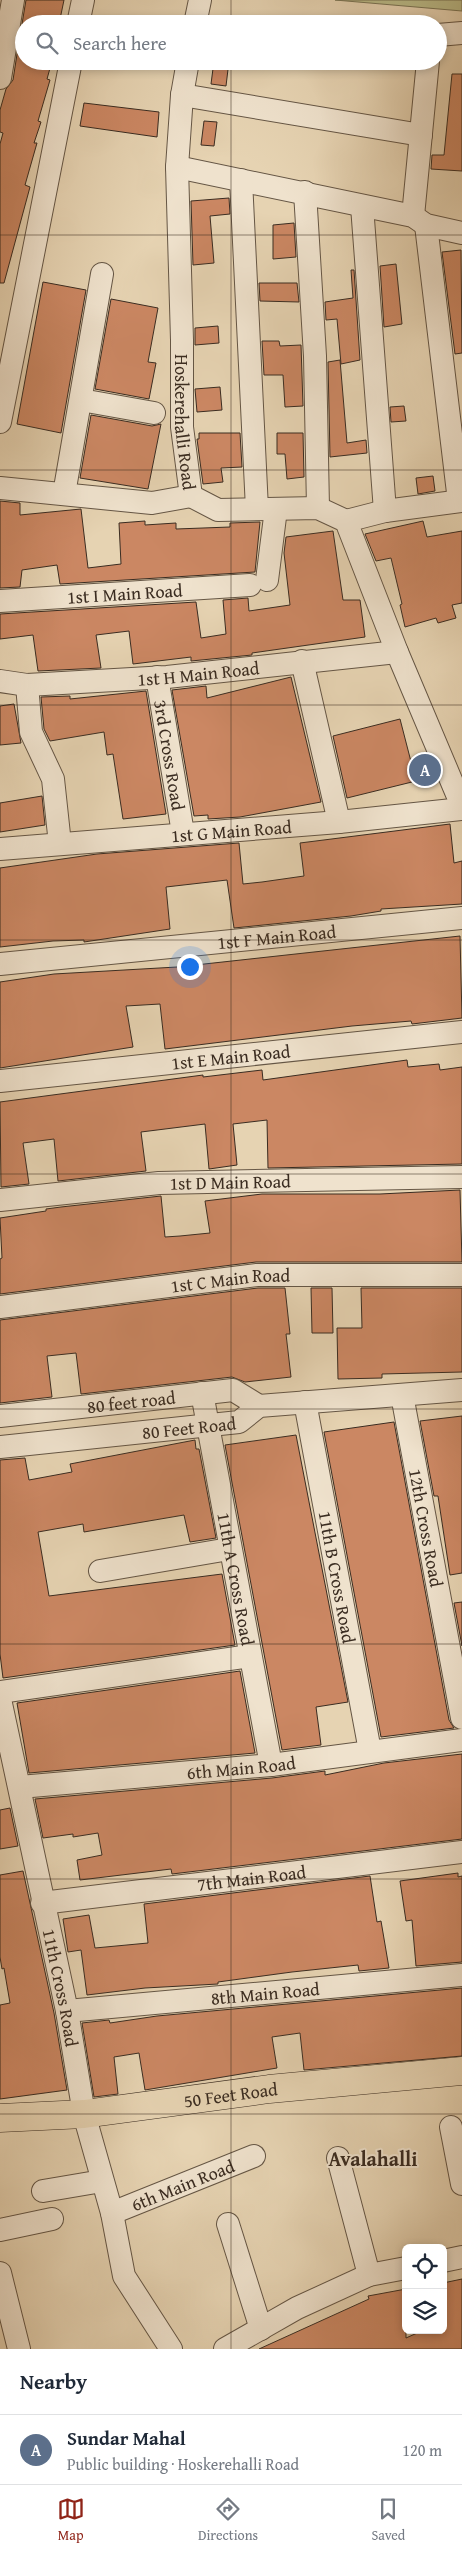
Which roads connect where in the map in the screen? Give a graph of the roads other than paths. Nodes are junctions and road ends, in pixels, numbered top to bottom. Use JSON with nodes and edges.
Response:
{"nodes":[{"id":1,"x":82,"y":0,"type":"edge"},
{"id":2,"x":200,"y":0,"type":"edge"},
{"id":3,"x":8,"y":15,"type":"edge"},
{"id":4,"x":80,"y":15,"type":"edge"},
{"id":5,"x":197,"y":15,"type":"edge"},
{"id":6,"x":462,"y":34,"type":"edge"},
{"id":7,"x":447,"y":35,"type":"edge"},
{"id":8,"x":68,"y":70,"type":"edge"},
{"id":9,"x":186,"y":70,"type":"edge"},
{"id":10,"x":427,"y":70,"type":"edge"},
{"id":11,"x":0,"y":78,"type":"edge"},
{"id":12,"x":182,"y":95,"type":"junction"},
{"id":13,"x":421,"y":135,"type":"junction"},
{"id":14,"x":177,"y":167,"type":"junction"},
{"id":15,"x":242,"y":180,"type":"junction"},
{"id":16,"x":305,"y":192,"type":"junction"},
{"id":17,"x":362,"y":206,"type":"junction"},
{"id":18,"x":420,"y":220,"type":"junction"},
{"id":19,"x":462,"y":233,"type":"edge"},
{"id":20,"x":102,"y":274,"type":"dead end"},
{"id":21,"x":81,"y":400,"type":"junction"},
{"id":22,"x":167,"y":416,"type":"junction"},
{"id":23,"x":0,"y":422,"type":"edge"},
{"id":24,"x":0,"y":488,"type":"edge"},
{"id":25,"x":64,"y":494,"type":"junction"},
{"id":26,"x":190,"y":496,"type":"junction"},
{"id":27,"x":461,"y":501,"type":"edge"},
{"id":28,"x":318,"y":508,"type":"junction"},
{"id":29,"x":266,"y":509,"type":"junction"},
{"id":30,"x":385,"y":511,"type":"junction"},
{"id":31,"x":346,"y":521,"type":"junction"},
{"id":32,"x":0,"y":601,"type":"edge"},
{"id":33,"x":397,"y":652,"type":"junction"},
{"id":34,"x":302,"y":661,"type":"junction"},
{"id":35,"x":157,"y":677,"type":"junction"},
{"id":36,"x":0,"y":681,"type":"edge"},
{"id":37,"x":27,"y":685,"type":"junction"},
{"id":38,"x":462,"y":808,"type":"edge"},
{"id":39,"x":339,"y":822,"type":"junction"},
{"id":40,"x":183,"y":833,"type":"junction"},
{"id":41,"x":60,"y":844,"type":"junction"},
{"id":42,"x":0,"y":849,"type":"edge"},
{"id":43,"x":462,"y":918,"type":"edge"},
{"id":44,"x":0,"y":964,"type":"edge"},
{"id":45,"x":462,"y":1032,"type":"edge"},
{"id":46,"x":0,"y":1081,"type":"edge"},
{"id":47,"x":462,"y":1177,"type":"edge"},
{"id":48,"x":0,"y":1200,"type":"edge"},
{"id":49,"x":462,"y":1275,"type":"edge"},
{"id":50,"x":0,"y":1307,"type":"edge"},
{"id":51,"x":462,"y":1390,"type":"edge"},
{"id":52,"x":202,"y":1393,"type":"junction"},
{"id":53,"x":402,"y":1395,"type":"junction"},
{"id":54,"x":305,"y":1402,"type":"junction"},
{"id":55,"x":259,"y":1406,"type":"junction"},
{"id":56,"x":0,"y":1416,"type":"edge"},
{"id":57,"x":208,"y":1426,"type":"junction"},
{"id":58,"x":0,"y":1447,"type":"edge"},
{"id":59,"x":229,"y":1549,"type":"junction"},
{"id":60,"x":100,"y":1571,"type":"dead end"},
{"id":61,"x":250,"y":1656,"type":"junction"},
{"id":62,"x":0,"y":1692,"type":"edge"},
{"id":63,"x":0,"y":1699,"type":"edge"},
{"id":64,"x":462,"y":1718,"type":"edge"},
{"id":65,"x":462,"y":1740,"type":"edge"},
{"id":66,"x":370,"y":1751,"type":"junction"},
{"id":67,"x":271,"y":1765,"type":"junction"},
{"id":68,"x":20,"y":1787,"type":"junction"},
{"id":69,"x":462,"y":1852,"type":"edge"},
{"id":70,"x":42,"y":1903,"type":"junction"},
{"id":71,"x":462,"y":1975,"type":"edge"},
{"id":72,"x":67,"y":2011,"type":"junction"},
{"id":73,"x":462,"y":2072,"type":"edge"},
{"id":74,"x":84,"y":2114,"type":"junction"},
{"id":75,"x":0,"y":2118,"type":"edge"},
{"id":76,"x":451,"y":2127,"type":"dead end"},
{"id":77,"x":254,"y":2156,"type":"dead end"},
{"id":78,"x":338,"y":2158,"type":"dead end"},
{"id":79,"x":102,"y":2181,"type":"junction"},
{"id":80,"x":462,"y":2184,"type":"edge"},
{"id":81,"x":43,"y":2191,"type":"dead end"},
{"id":82,"x":112,"y":2213,"type":"junction"},
{"id":83,"x":52,"y":2220,"type":"dead end"},
{"id":84,"x":228,"y":2224,"type":"dead end"},
{"id":85,"x":0,"y":2230,"type":"edge"},
{"id":86,"x":462,"y":2257,"type":"edge"},
{"id":87,"x":447,"y":2260,"type":"edge"},
{"id":88,"x":402,"y":2269,"type":"edge"},
{"id":89,"x":0,"y":2273,"type":"edge"},
{"id":90,"x":369,"y":2275,"type":"junction"},
{"id":91,"x":6,"y":2328,"type":"edge"},
{"id":92,"x":261,"y":2329,"type":"junction"},
{"id":93,"x":18,"y":2349,"type":"edge"},
{"id":94,"x":171,"y":2349,"type":"edge"},
{"id":95,"x":225,"y":2349,"type":"edge"}],
"edges":[{"from":1,"to":4,"type":"street"},
{"from":2,"to":5,"type":"street"},
{"from":3,"to":11,"type":"street"},
{"from":6,"to":7,"type":"street"},
{"from":8,"to":23,"type":"street"},
{"from":9,"to":12,"type":"street","name":"Hoskerehalli Road"},
{"from":10,"to":13,"type":"street"},
{"from":12,"to":13,"type":"street"},
{"from":12,"to":14,"type":"street","name":"Hoskerehalli Road"},
{"from":13,"to":18,"type":"street"},
{"from":14,"to":15,"type":"street"},
{"from":14,"to":22,"type":"street","name":"Hoskerehalli Road"},
{"from":15,"to":16,"type":"street"},
{"from":15,"to":29,"type":"street"},
{"from":16,"to":17,"type":"street"},
{"from":16,"to":28,"type":"street"},
{"from":17,"to":18,"type":"street"},
{"from":17,"to":30,"type":"street"},
{"from":18,"to":19,"type":"street"},
{"from":18,"to":27,"type":"street"},
{"from":20,"to":21,"type":"street"},
{"from":21,"to":22,"type":"street"},
{"from":21,"to":25,"type":"street"},
{"from":22,"to":26,"type":"street","name":"Hoskerehalli Road"},
{"from":24,"to":25,"type":"street"},
{"from":25,"to":26,"type":"street"},
{"from":26,"to":29,"type":"street","name":"Hoskerehalli Road"},
{"from":27,"to":30,"type":"street"},
{"from":28,"to":29,"type":"street","name":"Hoskerehalli Road"},
{"from":28,"to":31,"type":"street","name":"Hoskerehalli Road"},
{"from":29,"to":32,"type":"street","name":"1st I Main Road"},
{"from":30,"to":31,"type":"street"},
{"from":31,"to":33,"type":"street"},
{"from":33,"to":34,"type":"street","name":"1st H Main Road"},
{"from":33,"to":38,"type":"street"},
{"from":34,"to":35,"type":"street","name":"1st H Main Road"},
{"from":34,"to":39,"type":"street"},
{"from":35,"to":37,"type":"street","name":"1st H Main Road"},
{"from":35,"to":40,"type":"street","name":"3rd Cross Road"},
{"from":36,"to":37,"type":"street","name":"1st H Main Road"},
{"from":37,"to":41,"type":"street"},
{"from":38,"to":39,"type":"street","name":"1st G Main Road"},
{"from":39,"to":40,"type":"street","name":"1st G Main Road"},
{"from":40,"to":41,"type":"street","name":"1st G Main Road"},
{"from":41,"to":42,"type":"street","name":"1st G Main Road"},
{"from":43,"to":44,"type":"street","name":"1st F Main Road"},
{"from":45,"to":46,"type":"street","name":"1st E Main Road"},
{"from":47,"to":48,"type":"street","name":"1st D Main Road"},
{"from":49,"to":50,"type":"street","name":"1st C Main Road"},
{"from":51,"to":53,"type":"street","name":"80 Feet Road"},
{"from":52,"to":55,"type":"street","name":"80 feet road"},
{"from":52,"to":56,"type":"street","name":"80 feet road"},
{"from":52,"to":57,"type":"street","name":"11th A Cross Road"},
{"from":53,"to":54,"type":"street","name":"80 Feet Road"},
{"from":53,"to":64,"type":"street","name":"12th Cross Road"},
{"from":54,"to":55,"type":"street","name":"80 Feet Road"},
{"from":54,"to":66,"type":"street","name":"11th B Cross Road"},
{"from":55,"to":57,"type":"street","name":"80 Feet Road"},
{"from":57,"to":58,"type":"street","name":"80 Feet Road"},
{"from":57,"to":59,"type":"street","name":"11th A Cross Road"},
{"from":59,"to":60,"type":"street"},
{"from":59,"to":61,"type":"street","name":"11th A Cross Road"},
{"from":61,"to":62,"type":"street"},
{"from":61,"to":67,"type":"street","name":"11th A Cross Road"},
{"from":63,"to":68,"type":"street","name":"11th Cross Road"},
{"from":65,"to":66,"type":"street","name":"6th Main Road"},
{"from":66,"to":67,"type":"street","name":"6th Main Road"},
{"from":67,"to":68,"type":"street","name":"6th Main Road"},
{"from":68,"to":70,"type":"street","name":"11th Cross Road"},
{"from":69,"to":70,"type":"street","name":"7th Main Road"},
{"from":70,"to":72,"type":"street","name":"11th Cross Road"},
{"from":71,"to":72,"type":"street","name":"8th Main Road"},
{"from":72,"to":74,"type":"street","name":"11th Cross Road"},
{"from":73,"to":74,"type":"main road","name":"50 Feet Road"},
{"from":74,"to":75,"type":"main road","name":"50 Feet Road"},
{"from":74,"to":79,"type":"street","name":"11th Cross Road"},
{"from":76,"to":80,"type":"street"},
{"from":77,"to":82,"type":"street","name":"6th Main Road"},
{"from":78,"to":90,"type":"street"},
{"from":79,"to":81,"type":"street"},
{"from":79,"to":82,"type":"street","name":"11th Cross Road"},
{"from":82,"to":94,"type":"street","name":"11th Cross Road"},
{"from":83,"to":85,"type":"street"},
{"from":84,"to":92,"type":"street"},
{"from":86,"to":87,"type":"street"},
{"from":88,"to":90,"type":"street"},
{"from":89,"to":91,"type":"street"},
{"from":90,"to":92,"type":"street"},
{"from":91,"to":93,"type":"street"},
{"from":92,"to":95,"type":"street"}]}
